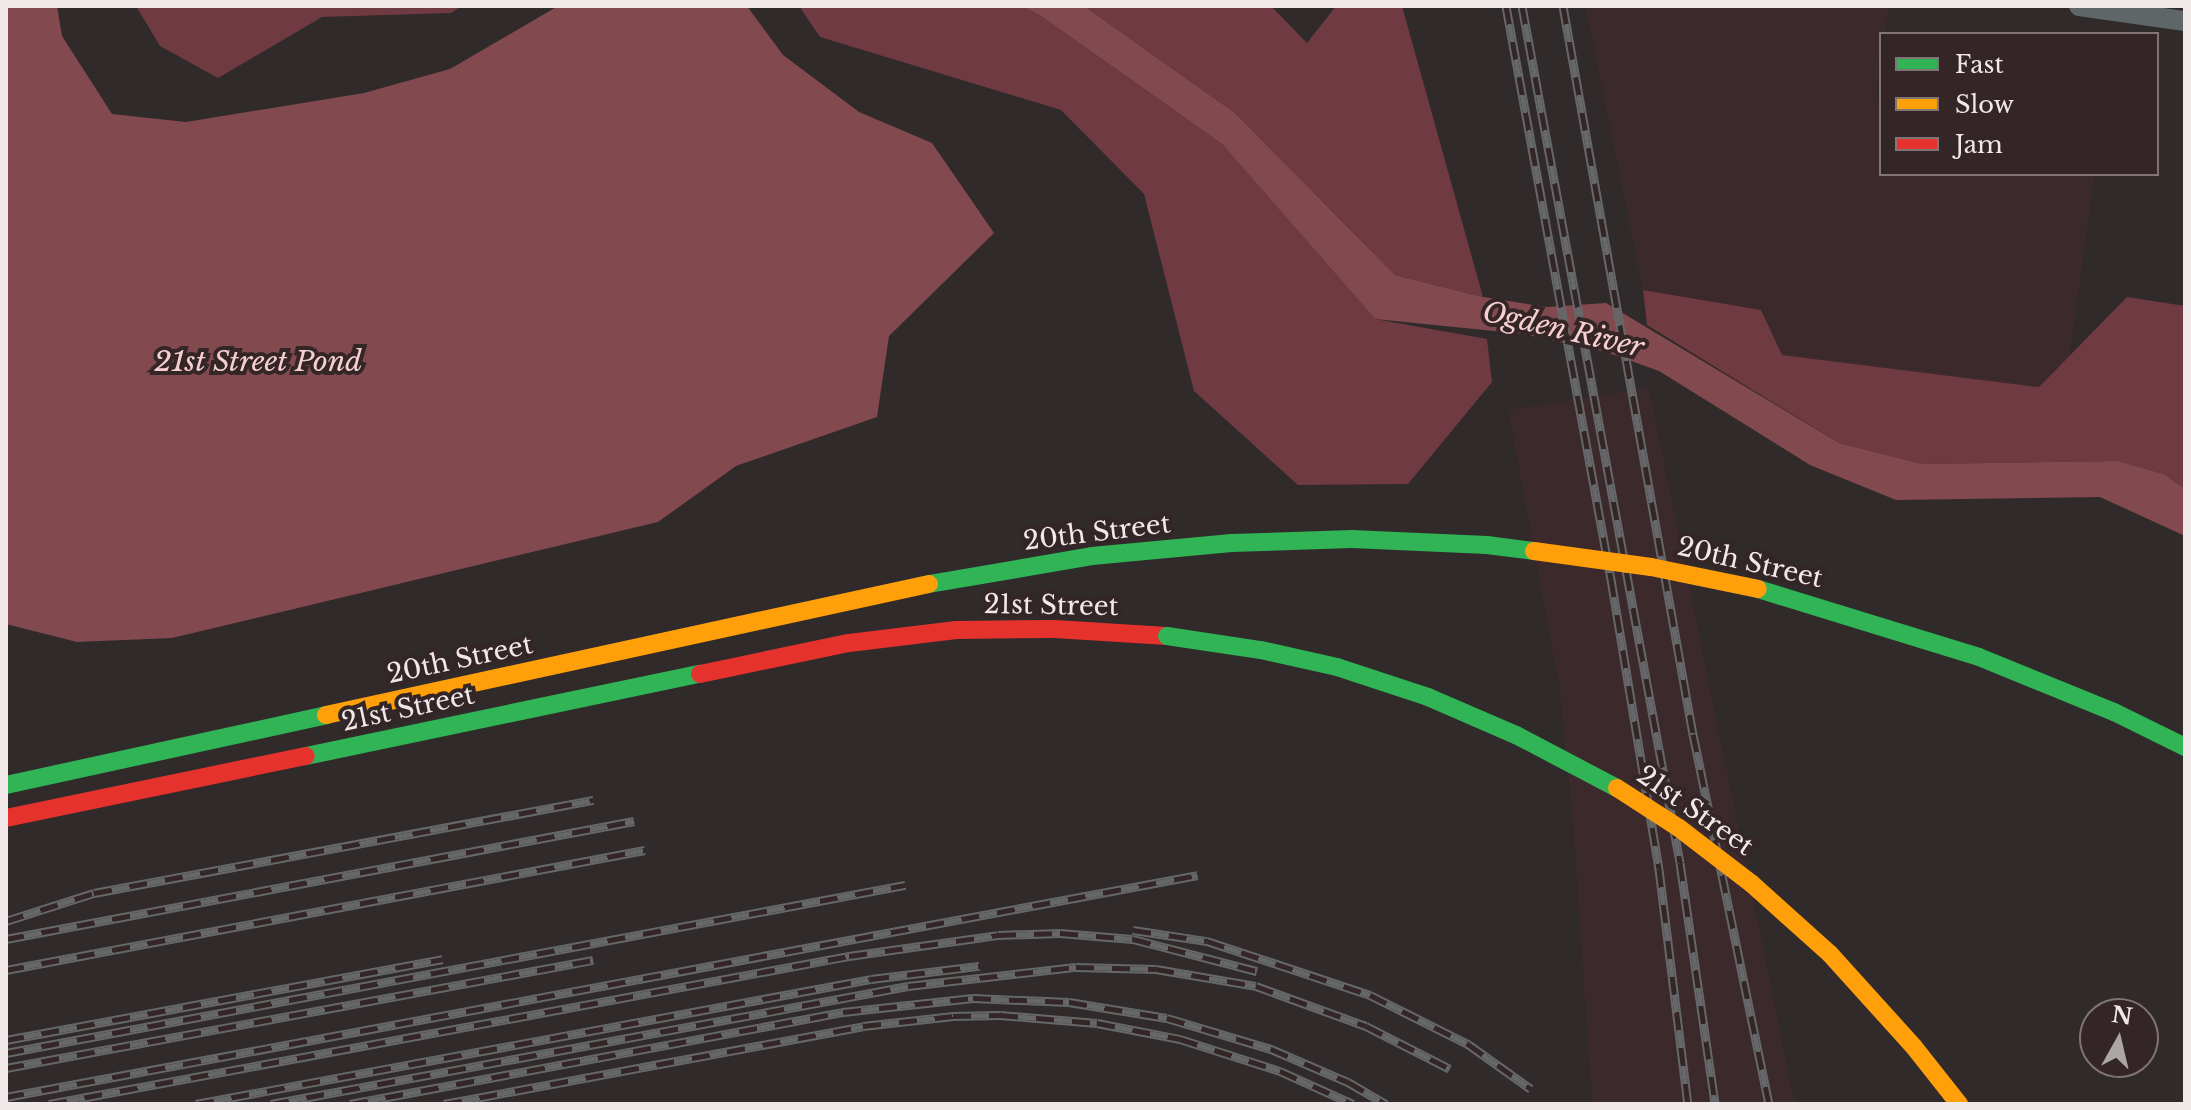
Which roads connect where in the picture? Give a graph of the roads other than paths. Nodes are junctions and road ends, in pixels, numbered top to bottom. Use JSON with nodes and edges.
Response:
{"nodes":[{"id":1,"x":2079,"y":6,"type":"edge"},
{"id":2,"x":2185,"y":21,"type":"edge"},
{"id":3,"x":2185,"y":747,"type":"edge"},
{"id":4,"x":6,"y":785,"type":"edge"},
{"id":5,"x":6,"y":818,"type":"edge"},
{"id":6,"x":1959,"y":1104,"type":"edge"}],
"edges":[{"from":1,"to":2,"type":"street"},
{"from":3,"to":4,"type":"main road","name":"20th Street","bridge":true},
{"from":5,"to":6,"type":"main road","name":"21st Street","bridge":true}]}
